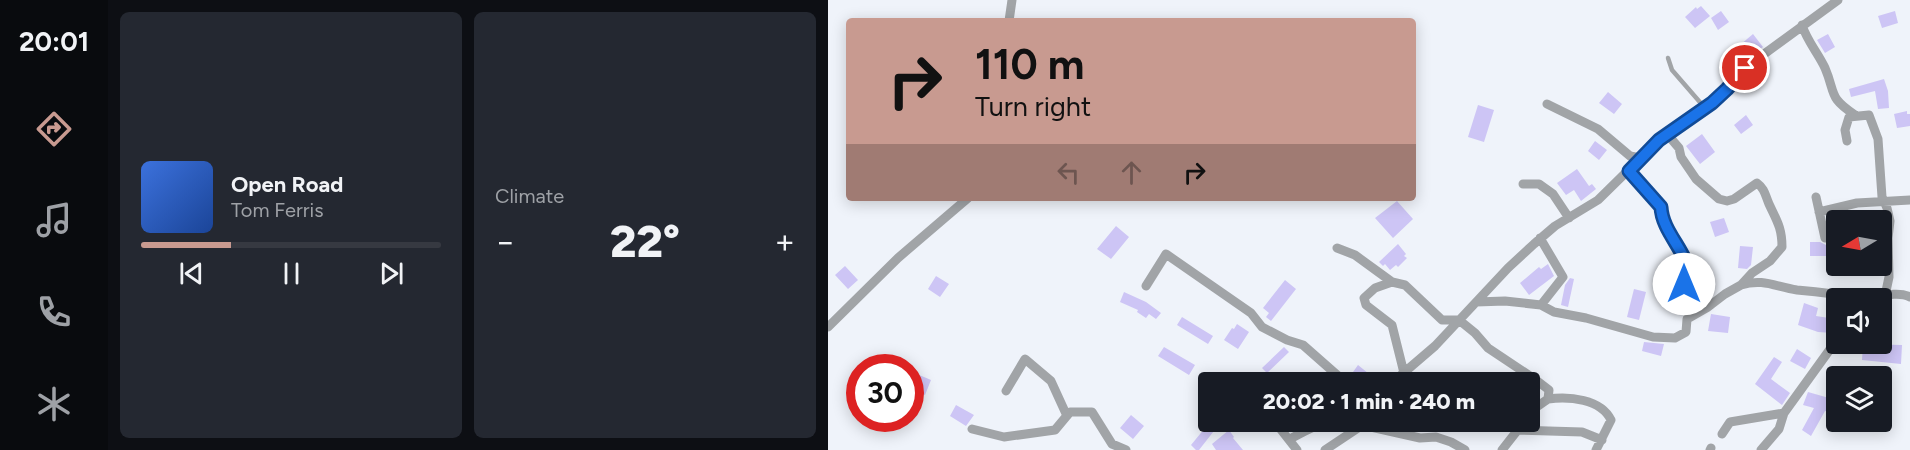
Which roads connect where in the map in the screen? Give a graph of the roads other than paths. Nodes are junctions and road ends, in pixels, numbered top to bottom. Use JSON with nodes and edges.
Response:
{"nodes":[{"id":1,"x":1012,"y":0,"type":"edge"},
{"id":2,"x":1838,"y":0,"type":"edge"},
{"id":3,"x":1009,"y":18,"type":"edge"},
{"id":4,"x":1802,"y":25,"type":"junction"},
{"id":5,"x":1668,"y":58,"type":"dead end"},
{"id":6,"x":1547,"y":104,"type":"dead end"},
{"id":7,"x":1705,"y":108,"type":"junction"},
{"id":8,"x":1855,"y":115,"type":"junction"},
{"id":9,"x":1667,"y":134,"type":"junction"},
{"id":10,"x":1847,"y":141,"type":"dead end"},
{"id":11,"x":1641,"y":158,"type":"junction"},
{"id":12,"x":1629,"y":171,"type":"junction"},
{"id":13,"x":1523,"y":184,"type":"dead end"},
{"id":14,"x":1816,"y":197,"type":"dead end"},
{"id":15,"x":1910,"y":200,"type":"edge"},
{"id":16,"x":964,"y":201,"type":"edge"},
{"id":17,"x":1885,"y":202,"type":"junction"},
{"id":18,"x":1819,"y":212,"type":"junction"},
{"id":19,"x":1569,"y":218,"type":"junction"},
{"id":20,"x":1540,"y":238,"type":"junction"},
{"id":21,"x":1825,"y":238,"type":"dead end"},
{"id":22,"x":1338,"y":248,"type":"dead end"},
{"id":23,"x":1392,"y":282,"type":"junction"},
{"id":24,"x":1741,"y":285,"type":"junction"},
{"id":25,"x":1146,"y":286,"type":"dead end"},
{"id":26,"x":1887,"y":288,"type":"edge"},
{"id":27,"x":1826,"y":293,"type":"edge"},
{"id":28,"x":1892,"y":296,"type":"edge"},
{"id":29,"x":1910,"y":297,"type":"edge"},
{"id":30,"x":1476,"y":302,"type":"junction"},
{"id":31,"x":1541,"y":305,"type":"junction"},
{"id":32,"x":1695,"y":313,"type":"junction"},
{"id":33,"x":1459,"y":320,"type":"junction"},
{"id":34,"x":828,"y":327,"type":"edge"},
{"id":35,"x":1826,"y":354,"type":"edge"},
{"id":36,"x":1334,"y":372,"type":"edge"},
{"id":37,"x":1404,"y":372,"type":"edge"},
{"id":38,"x":1405,"y":372,"type":"edge"},
{"id":39,"x":1006,"y":392,"type":"dead end"},
{"id":40,"x":1548,"y":399,"type":"junction"},
{"id":41,"x":1540,"y":405,"type":"edge"},
{"id":42,"x":1785,"y":413,"type":"junction"},
{"id":43,"x":1067,"y":416,"type":"junction"},
{"id":44,"x":972,"y":429,"type":"dead end"},
{"id":45,"x":1540,"y":431,"type":"edge"},
{"id":46,"x":1284,"y":432,"type":"edge"},
{"id":47,"x":1304,"y":432,"type":"edge"},
{"id":48,"x":1351,"y":432,"type":"edge"},
{"id":49,"x":1390,"y":432,"type":"edge"},
{"id":50,"x":1516,"y":432,"type":"edge"},
{"id":51,"x":1722,"y":434,"type":"dead end"},
{"id":52,"x":1290,"y":439,"type":"junction"},
{"id":53,"x":1602,"y":440,"type":"junction"},
{"id":54,"x":1126,"y":450,"type":"edge"},
{"id":55,"x":1297,"y":450,"type":"edge"},
{"id":56,"x":1325,"y":450,"type":"edge"},
{"id":57,"x":1465,"y":450,"type":"edge"},
{"id":58,"x":1502,"y":450,"type":"edge"},
{"id":59,"x":1596,"y":450,"type":"edge"},
{"id":60,"x":1761,"y":450,"type":"edge"}],
"edges":[{"from":1,"to":3,"type":"street"},
{"from":2,"to":4,"type":"street"},
{"from":4,"to":7,"type":"street"},
{"from":4,"to":8,"type":"street"},
{"from":5,"to":7,"type":"lane"},
{"from":6,"to":11,"type":"street"},
{"from":7,"to":9,"type":"street"},
{"from":8,"to":10,"type":"street"},
{"from":8,"to":17,"type":"street"},
{"from":9,"to":11,"type":"street"},
{"from":9,"to":24,"type":"street"},
{"from":11,"to":12,"type":"street"},
{"from":12,"to":19,"type":"street"},
{"from":12,"to":32,"type":"street"},
{"from":13,"to":19,"type":"street"},
{"from":14,"to":18,"type":"street"},
{"from":15,"to":17,"type":"street"},
{"from":16,"to":34,"type":"street"},
{"from":17,"to":18,"type":"street"},
{"from":17,"to":26,"type":"street"},
{"from":18,"to":21,"type":"street"},
{"from":19,"to":20,"type":"street"},
{"from":20,"to":30,"type":"street"},
{"from":20,"to":31,"type":"street"},
{"from":22,"to":23,"type":"street"},
{"from":23,"to":33,"type":"street"},
{"from":23,"to":37,"type":"street"},
{"from":24,"to":27,"type":"street"},
{"from":24,"to":32,"type":"street"},
{"from":25,"to":36,"type":"street"},
{"from":28,"to":29,"type":"street"},
{"from":30,"to":31,"type":"street"},
{"from":30,"to":33,"type":"street"},
{"from":31,"to":32,"type":"street"},
{"from":33,"to":38,"type":"street"},
{"from":33,"to":40,"type":"street"},
{"from":35,"to":42,"type":"street"},
{"from":39,"to":43,"type":"street"},
{"from":40,"to":41,"type":"street"},
{"from":40,"to":53,"type":"street"},
{"from":42,"to":51,"type":"street"},
{"from":42,"to":60,"type":"street"},
{"from":43,"to":44,"type":"street"},
{"from":43,"to":54,"type":"street"},
{"from":45,"to":53,"type":"street"},
{"from":46,"to":52,"type":"street"},
{"from":47,"to":52,"type":"street"},
{"from":48,"to":56,"type":"street"},
{"from":49,"to":57,"type":"street"},
{"from":50,"to":58,"type":"street"},
{"from":52,"to":55,"type":"street"},
{"from":53,"to":59,"type":"street"}]}
